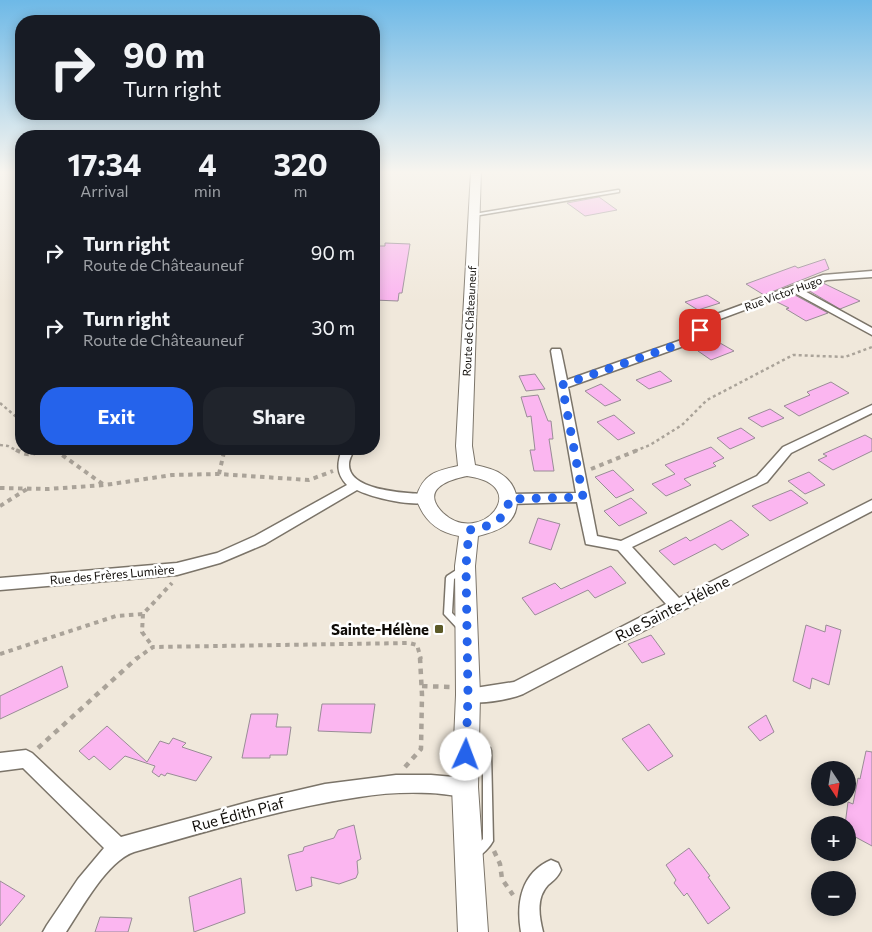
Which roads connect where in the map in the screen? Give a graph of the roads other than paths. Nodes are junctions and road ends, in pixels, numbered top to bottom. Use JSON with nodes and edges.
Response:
{"nodes":[{"id":1,"x":477,"y":214,"type":"edge"},
{"id":2,"x":474,"y":215,"type":"joint"},
{"id":3,"x":872,"y":274,"type":"edge"},
{"id":4,"x":794,"y":289,"type":"junction"},
{"id":5,"x":872,"y":332,"type":"edge"},
{"id":6,"x":556,"y":352,"type":"dead end"},
{"id":7,"x":562,"y":385,"type":"junction"},
{"id":8,"x":872,"y":409,"type":"edge"},
{"id":9,"x":346,"y":455,"type":"edge"},
{"id":10,"x":467,"y":470,"type":"junction"},
{"id":11,"x":355,"y":486,"type":"junction"},
{"id":12,"x":583,"y":497,"type":"junction"},
{"id":13,"x":424,"y":499,"type":"junction"},
{"id":14,"x":509,"y":499,"type":"junction"},
{"id":15,"x":872,"y":505,"type":"edge"},
{"id":16,"x":469,"y":530,"type":"junction"},
{"id":17,"x":622,"y":546,"type":"junction"},
{"id":18,"x":0,"y":584,"type":"edge"},
{"id":19,"x":677,"y":606,"type":"junction"},
{"id":20,"x":461,"y":691,"type":"junction"},
{"id":21,"x":467,"y":739,"type":"junction"},
{"id":22,"x":0,"y":762,"type":"edge"},
{"id":23,"x":465,"y":787,"type":"junction"},
{"id":24,"x":118,"y":848,"type":"junction"},
{"id":25,"x":479,"y":850,"type":"junction"},
{"id":26,"x":551,"y":870,"type":"dead end"},
{"id":27,"x":54,"y":932,"type":"edge"},
{"id":28,"x":473,"y":932,"type":"edge"},
{"id":29,"x":532,"y":932,"type":"edge"}],
"edges":[{"from":1,"to":2,"type":"lane"},
{"from":2,"to":10,"type":"main road","name":"Route de Châteauneuf"},
{"from":3,"to":4,"type":"street","name":"Rue Victor Hugo"},
{"from":4,"to":5,"type":"street"},
{"from":4,"to":7,"type":"street","name":"Rue Victor Hugo"},
{"from":6,"to":7,"type":"street"},
{"from":7,"to":12,"type":"street"},
{"from":8,"to":17,"type":"street"},
{"from":9,"to":11,"type":"street"},
{"from":10,"to":13,"type":"main road"},
{"from":10,"to":14,"type":"main road"},
{"from":11,"to":13,"type":"street"},
{"from":11,"to":18,"type":"street","name":"Rue des Frères Lumière"},
{"from":12,"to":14,"type":"street"},
{"from":12,"to":17,"type":"street"},
{"from":13,"to":16,"type":"main road"},
{"from":14,"to":16,"type":"main road"},
{"from":15,"to":19,"type":"street","name":"Rue Sainte-Hélène"},
{"from":16,"to":20,"type":"main road"},
{"from":17,"to":19,"type":"street"},
{"from":19,"to":20,"type":"street","name":"Rue Sainte-Hélène"},
{"from":20,"to":21,"type":"main road"},
{"from":21,"to":23,"type":"main road"},
{"from":21,"to":25,"type":"lane"},
{"from":22,"to":24,"type":"street"},
{"from":23,"to":24,"type":"street","name":"Rue Édith Piaf"},
{"from":23,"to":25,"type":"main road"},
{"from":24,"to":27,"type":"street"},
{"from":25,"to":28,"type":"main road"},
{"from":26,"to":29,"type":"street"}]}
